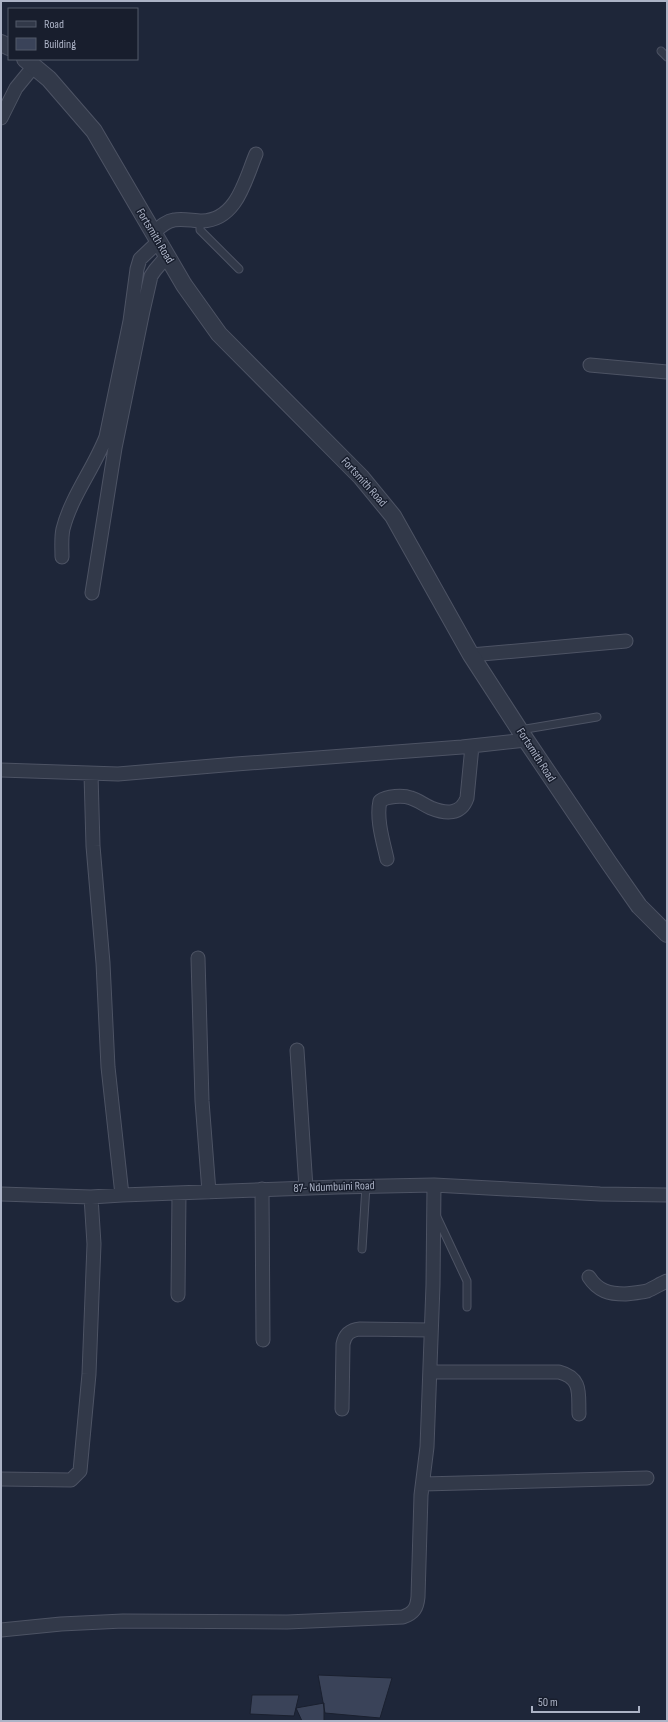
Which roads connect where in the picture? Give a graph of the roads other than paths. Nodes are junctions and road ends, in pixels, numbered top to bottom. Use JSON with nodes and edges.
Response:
{"nodes":[{"id":1,"x":661,"y":51,"type":"dead end"},
{"id":2,"x":667,"y":56,"type":"edge"},
{"id":3,"x":29,"y":62,"type":"edge"},
{"id":4,"x":1,"y":118,"type":"edge"},
{"id":5,"x":256,"y":154,"type":"dead end"},
{"id":6,"x":200,"y":221,"type":"junction"},
{"id":7,"x":156,"y":237,"type":"junction"},
{"id":8,"x":167,"y":256,"type":"junction"},
{"id":9,"x":239,"y":269,"type":"dead end"},
{"id":10,"x":590,"y":364,"type":"dead end"},
{"id":11,"x":667,"y":372,"type":"edge"},
{"id":12,"x":62,"y":557,"type":"dead end"},
{"id":13,"x":92,"y":592,"type":"dead end"},
{"id":14,"x":626,"y":641,"type":"dead end"},
{"id":15,"x":471,"y":655,"type":"junction"},
{"id":16,"x":597,"y":717,"type":"dead end"},
{"id":17,"x":523,"y":735,"type":"junction"},
{"id":18,"x":472,"y":746,"type":"junction"},
{"id":19,"x":1,"y":770,"type":"edge"},
{"id":20,"x":91,"y":774,"type":"junction"},
{"id":21,"x":387,"y":859,"type":"dead end"},
{"id":22,"x":667,"y":934,"type":"edge"},
{"id":23,"x":198,"y":958,"type":"dead end"},
{"id":24,"x":298,"y":1050,"type":"dead end"},
{"id":25,"x":434,"y":1185,"type":"junction"},
{"id":26,"x":366,"y":1186,"type":"junction"},
{"id":27,"x":306,"y":1188,"type":"junction"},
{"id":28,"x":262,"y":1189,"type":"junction"},
{"id":29,"x":209,"y":1192,"type":"junction"},
{"id":30,"x":179,"y":1193,"type":"junction"},
{"id":31,"x":1,"y":1194,"type":"edge"},
{"id":32,"x":122,"y":1195,"type":"junction"},
{"id":33,"x":667,"y":1195,"type":"edge"},
{"id":34,"x":91,"y":1197,"type":"junction"},
{"id":35,"x":434,"y":1210,"type":"junction"},
{"id":36,"x":362,"y":1249,"type":"dead end"},
{"id":37,"x":589,"y":1277,"type":"dead end"},
{"id":38,"x":667,"y":1281,"type":"edge"},
{"id":39,"x":178,"y":1295,"type":"dead end"},
{"id":40,"x":467,"y":1307,"type":"dead end"},
{"id":41,"x":431,"y":1330,"type":"junction"},
{"id":42,"x":263,"y":1340,"type":"dead end"},
{"id":43,"x":430,"y":1372,"type":"junction"},
{"id":44,"x":342,"y":1409,"type":"dead end"},
{"id":45,"x":579,"y":1414,"type":"dead end"},
{"id":46,"x":1,"y":1478,"type":"edge"},
{"id":47,"x":647,"y":1478,"type":"dead end"},
{"id":48,"x":423,"y":1484,"type":"junction"},
{"id":49,"x":1,"y":1630,"type":"edge"}],
"edges":[{"from":1,"to":2,"type":"lane"},
{"from":3,"to":4,"type":"street"},
{"from":3,"to":7,"type":"street","name":"Fortsmith Road"},
{"from":5,"to":6,"type":"street"},
{"from":6,"to":7,"type":"street"},
{"from":6,"to":9,"type":"lane"},
{"from":7,"to":8,"type":"street","name":"Fortsmith Road"},
{"from":7,"to":12,"type":"street"},
{"from":8,"to":13,"type":"street"},
{"from":8,"to":15,"type":"street","name":"Fortsmith Road"},
{"from":10,"to":11,"type":"street"},
{"from":14,"to":15,"type":"street"},
{"from":15,"to":17,"type":"street","name":"Fortsmith Road"},
{"from":16,"to":17,"type":"lane"},
{"from":17,"to":18,"type":"street"},
{"from":17,"to":22,"type":"street","name":"Fortsmith Road"},
{"from":18,"to":20,"type":"street"},
{"from":18,"to":21,"type":"street"},
{"from":19,"to":20,"type":"street"},
{"from":20,"to":32,"type":"street"},
{"from":23,"to":29,"type":"street"},
{"from":24,"to":27,"type":"street"},
{"from":25,"to":26,"type":"street","name":"87- Ndumbuini Road"},
{"from":25,"to":33,"type":"street","name":"87- Ndumbuini Road"},
{"from":25,"to":35,"type":"street"},
{"from":26,"to":27,"type":"street","name":"87- Ndumbuini Road"},
{"from":26,"to":36,"type":"lane"},
{"from":27,"to":28,"type":"street","name":"87- Ndumbuini Road"},
{"from":28,"to":29,"type":"street","name":"87- Ndumbuini Road"},
{"from":28,"to":42,"type":"street"},
{"from":29,"to":30,"type":"street","name":"87- Ndumbuini Road"},
{"from":30,"to":32,"type":"street","name":"87- Ndumbuini Road"},
{"from":30,"to":39,"type":"street"},
{"from":31,"to":34,"type":"street","name":"87- Ndumbuini Road"},
{"from":32,"to":34,"type":"street","name":"87- Ndumbuini Road"},
{"from":34,"to":46,"type":"street"},
{"from":35,"to":40,"type":"lane"},
{"from":35,"to":41,"type":"street"},
{"from":37,"to":38,"type":"street"},
{"from":41,"to":43,"type":"street"},
{"from":41,"to":44,"type":"street"},
{"from":43,"to":45,"type":"street"},
{"from":43,"to":48,"type":"street"},
{"from":47,"to":48,"type":"street"},
{"from":48,"to":49,"type":"street"}]}
